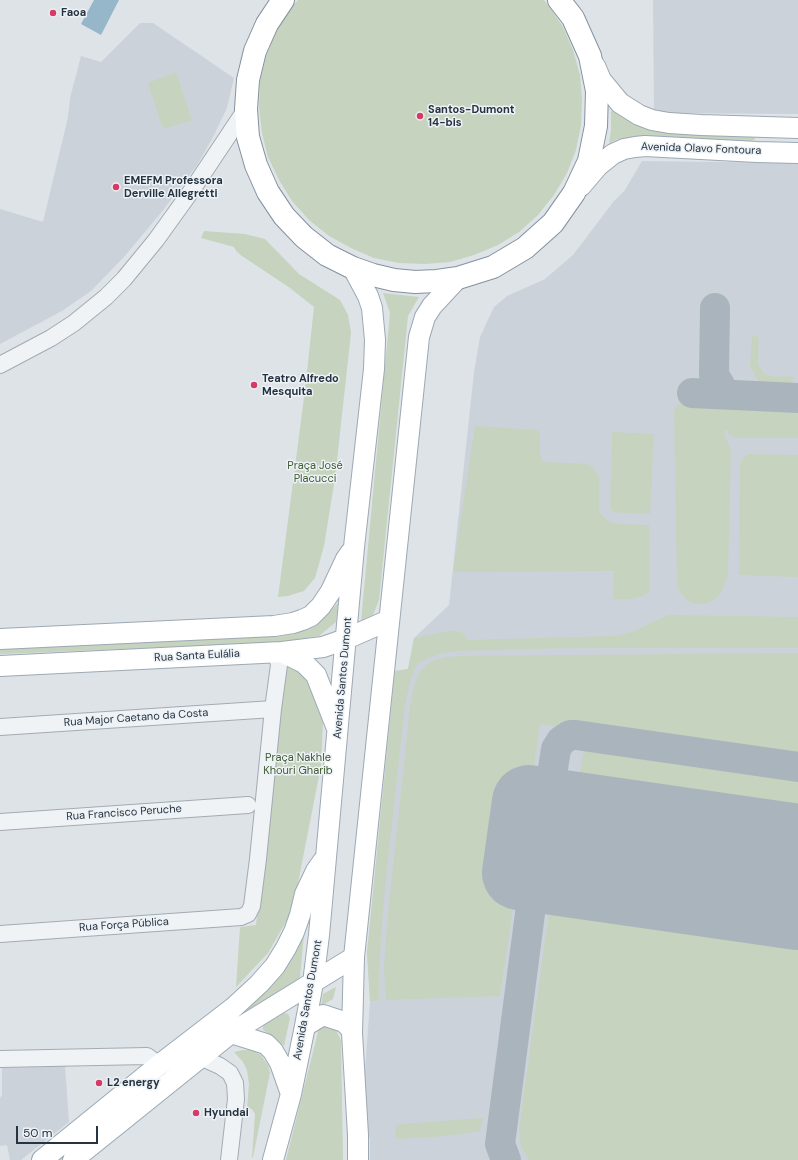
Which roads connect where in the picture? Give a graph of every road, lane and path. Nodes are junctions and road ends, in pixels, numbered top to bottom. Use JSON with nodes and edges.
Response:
{"nodes":[{"id":1,"x":283,"y":0,"type":"edge"},
{"id":2,"x":559,"y":0,"type":"edge"},
{"id":3,"x":590,"y":56,"type":"junction"},
{"id":4,"x":246,"y":109,"type":"junction"},
{"id":5,"x":798,"y":128,"type":"edge"},
{"id":6,"x":798,"y":153,"type":"edge"},
{"id":7,"x":574,"y":193,"type":"junction"},
{"id":8,"x":353,"y":268,"type":"junction"},
{"id":9,"x":458,"y":278,"type":"junction"},
{"id":10,"x":0,"y":365,"type":"edge"},
{"id":11,"x":354,"y":547,"type":"junction"},
{"id":12,"x":389,"y":620,"type":"junction"},
{"id":13,"x":0,"y":639,"type":"edge"},
{"id":14,"x":346,"y":639,"type":"junction"},
{"id":15,"x":279,"y":652,"type":"junction"},
{"id":16,"x":0,"y":666,"type":"edge"},
{"id":17,"x":273,"y":709,"type":"junction"},
{"id":18,"x":0,"y":727,"type":"edge"},
{"id":19,"x":338,"y":732,"type":"junction"},
{"id":20,"x":248,"y":804,"type":"dead end"},
{"id":21,"x":0,"y":822,"type":"edge"},
{"id":22,"x":326,"y":857,"type":"junction"},
{"id":23,"x":0,"y":934,"type":"edge"},
{"id":24,"x":354,"y":957,"type":"junction"},
{"id":25,"x":313,"y":983,"type":"junction"},
{"id":26,"x":305,"y":1026,"type":"junction"},
{"id":27,"x":352,"y":1032,"type":"junction"},
{"id":28,"x":231,"y":1033,"type":"junction"},
{"id":29,"x":200,"y":1057,"type":"junction"},
{"id":30,"x":0,"y":1059,"type":"edge"},
{"id":31,"x":159,"y":1065,"type":"junction"},
{"id":32,"x":291,"y":1094,"type":"junction"},
{"id":33,"x":42,"y":1160,"type":"edge"},
{"id":34,"x":73,"y":1160,"type":"edge"},
{"id":35,"x":229,"y":1160,"type":"edge"},
{"id":36,"x":273,"y":1160,"type":"edge"},
{"id":37,"x":358,"y":1160,"type":"edge"}],
"edges":[{"from":1,"to":4,"type":"highway"},
{"from":2,"to":3,"type":"highway"},
{"from":3,"to":5,"type":"main road"},
{"from":3,"to":7,"type":"highway"},
{"from":4,"to":8,"type":"highway"},
{"from":4,"to":10,"type":"street"},
{"from":6,"to":7,"type":"main road","name":"Avenida Olavo Fontoura"},
{"from":7,"to":9,"type":"highway"},
{"from":8,"to":9,"type":"highway"},
{"from":8,"to":11,"type":"main road","name":"Avenida Santos Dumont"},
{"from":9,"to":12,"type":"main road"},
{"from":11,"to":13,"type":"main road"},
{"from":11,"to":14,"type":"main road","name":"Avenida Santos Dumont"},
{"from":12,"to":14,"type":"main road","name":"Rua Santa Eulália"},
{"from":12,"to":24,"type":"main road"},
{"from":14,"to":15,"type":"main road","name":"Rua Santa Eulália"},
{"from":14,"to":19,"type":"main road","name":"Avenida Santos Dumont"},
{"from":15,"to":16,"type":"main road","name":"Rua Santa Eulália"},
{"from":15,"to":17,"type":"street"},
{"from":15,"to":19,"type":"main road"},
{"from":17,"to":18,"type":"street","name":"Rua Major Caetano da Costa"},
{"from":17,"to":23,"type":"street","name":"Rua Força Pública"},
{"from":19,"to":22,"type":"main road","name":"Avenida Santos Dumont"},
{"from":20,"to":21,"type":"street","name":"Rua Francisco Peruche"},
{"from":22,"to":25,"type":"main road","name":"Avenida Santos Dumont"},
{"from":22,"to":31,"type":"main road"},
{"from":24,"to":25,"type":"main road"},
{"from":24,"to":27,"type":"main road"},
{"from":25,"to":26,"type":"main road","name":"Avenida Santos Dumont"},
{"from":25,"to":28,"type":"main road"},
{"from":26,"to":27,"type":"main road"},
{"from":26,"to":32,"type":"main road","name":"Avenida Santos Dumont"},
{"from":27,"to":37,"type":"main road"},
{"from":28,"to":29,"type":"main road"},
{"from":28,"to":32,"type":"main road"},
{"from":29,"to":34,"type":"main road"},
{"from":29,"to":35,"type":"street"},
{"from":30,"to":31,"type":"street"},
{"from":31,"to":33,"type":"main road"},
{"from":32,"to":36,"type":"main road","name":"Avenida Santos Dumont"}]}
